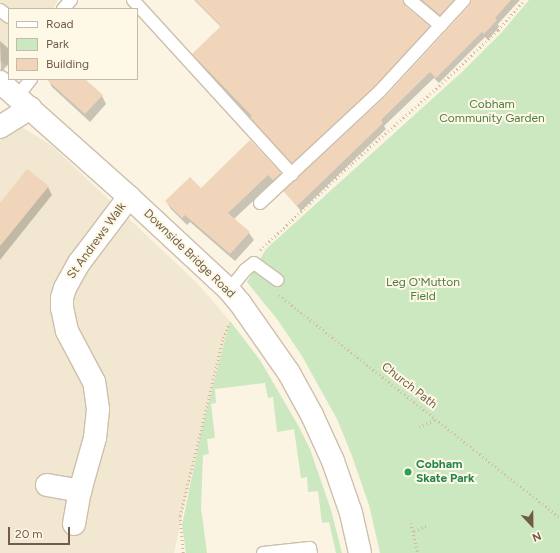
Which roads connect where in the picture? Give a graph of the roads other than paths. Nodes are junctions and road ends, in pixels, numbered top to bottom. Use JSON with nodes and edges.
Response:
{"nodes":[{"id":1,"x":71,"y":0,"type":"edge"},
{"id":2,"x":132,"y":0,"type":"edge"},
{"id":3,"x":410,"y":0,"type":"edge"},
{"id":4,"x":464,"y":0,"type":"edge"},
{"id":5,"x":63,"y":8,"type":"edge"},
{"id":6,"x":0,"y":10,"type":"edge"},
{"id":7,"x":8,"y":16,"type":"edge"},
{"id":8,"x":441,"y":26,"type":"junction"},
{"id":9,"x":31,"y":80,"type":"edge"},
{"id":10,"x":0,"y":82,"type":"edge"},
{"id":11,"x":23,"y":103,"type":"junction"},
{"id":12,"x":0,"y":127,"type":"edge"},
{"id":13,"x":292,"y":174,"type":"junction"},
{"id":14,"x":129,"y":197,"type":"junction"},
{"id":15,"x":260,"y":203,"type":"dead end"},
{"id":16,"x":277,"y":280,"type":"dead end"},
{"id":17,"x":234,"y":297,"type":"junction"},
{"id":18,"x":47,"y":485,"type":"dead end"},
{"id":19,"x":80,"y":491,"type":"junction"},
{"id":20,"x":74,"y":524,"type":"dead end"},
{"id":21,"x":263,"y":553,"type":"edge"},
{"id":22,"x":311,"y":553,"type":"edge"},
{"id":23,"x":360,"y":553,"type":"edge"}],
"edges":[{"from":1,"to":5,"type":"lane"},
{"from":2,"to":13,"type":"lane"},
{"from":3,"to":8,"type":"lane"},
{"from":4,"to":8,"type":"lane"},
{"from":6,"to":7,"type":"lane"},
{"from":8,"to":13,"type":"lane"},
{"from":9,"to":11,"type":"lane"},
{"from":10,"to":11,"type":"street","name":"Downside Bridge Road"},
{"from":11,"to":12,"type":"street"},
{"from":11,"to":14,"type":"street","name":"Downside Bridge Road"},
{"from":13,"to":15,"type":"lane"},
{"from":14,"to":17,"type":"street","name":"Downside Bridge Road"},
{"from":14,"to":19,"type":"street","name":"St Andrews Walk"},
{"from":16,"to":17,"type":"lane"},
{"from":17,"to":23,"type":"street","name":"Downside Bridge Road"},
{"from":18,"to":19,"type":"street"},
{"from":19,"to":20,"type":"street","name":"St Andrews Walk"},
{"from":21,"to":22,"type":"lane"}]}
